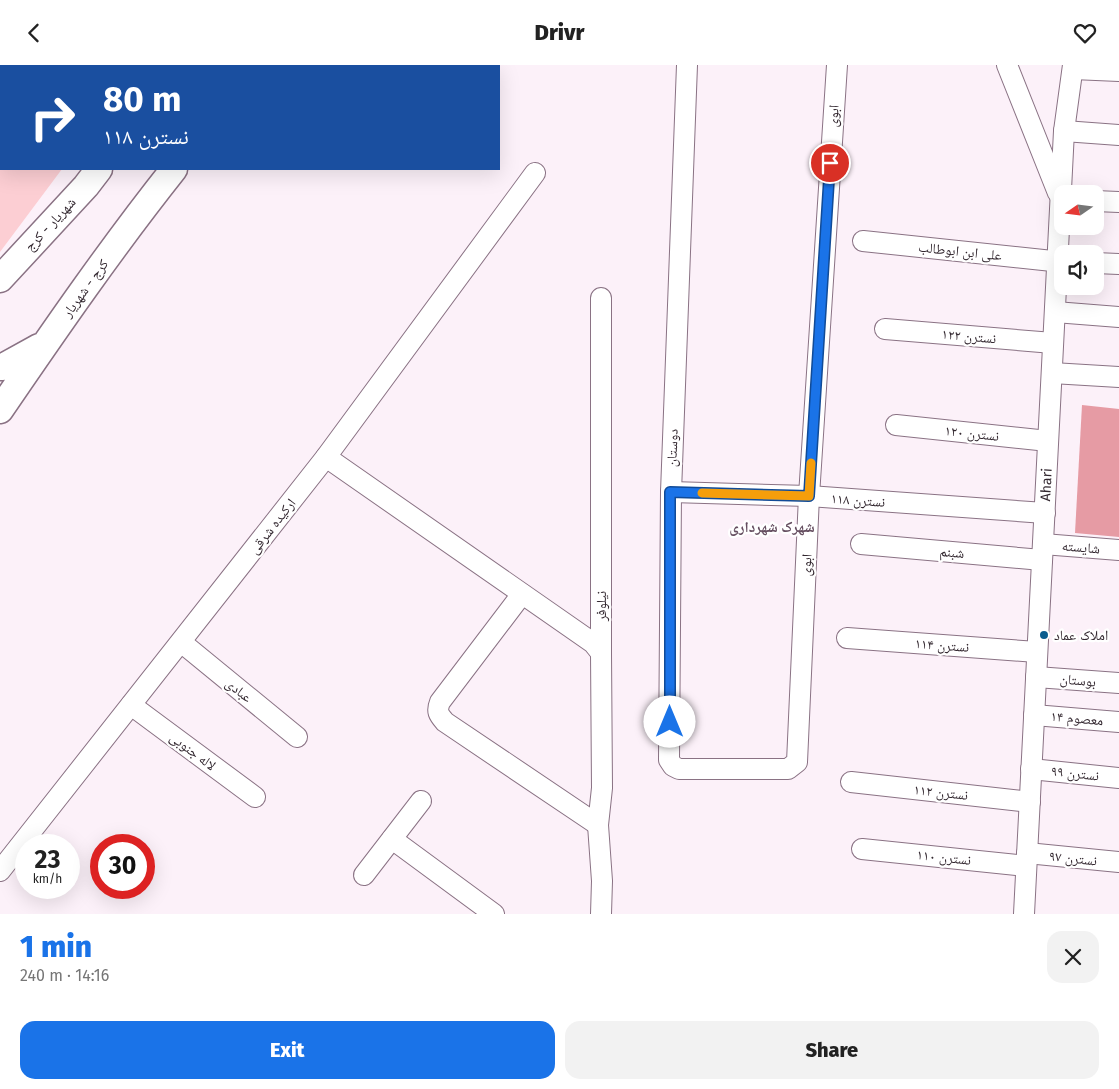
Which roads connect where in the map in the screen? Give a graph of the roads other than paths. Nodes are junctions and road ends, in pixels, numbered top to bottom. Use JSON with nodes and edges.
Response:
{"nodes":[{"id":1,"x":686,"y":65,"type":"edge"},
{"id":2,"x":837,"y":65,"type":"edge"},
{"id":3,"x":1007,"y":65,"type":"edge"},
{"id":4,"x":1073,"y":67,"type":"edge"},
{"id":5,"x":1119,"y":71,"type":"edge"},
{"id":6,"x":1064,"y":131,"type":"junction"},
{"id":7,"x":1119,"y":135,"type":"edge"},
{"id":8,"x":98,"y":170,"type":"edge"},
{"id":9,"x":173,"y":170,"type":"edge"},
{"id":10,"x":535,"y":173,"type":"dead end"},
{"id":11,"x":1056,"y":185,"type":"edge"},
{"id":12,"x":1062,"y":185,"type":"edge"},
{"id":13,"x":1104,"y":201,"type":"edge"},
{"id":14,"x":1119,"y":202,"type":"edge"},
{"id":15,"x":862,"y":241,"type":"dead end"},
{"id":16,"x":1054,"y":261,"type":"edge"},
{"id":17,"x":1104,"y":263,"type":"edge"},
{"id":18,"x":1119,"y":264,"type":"edge"},
{"id":19,"x":0,"y":279,"type":"edge"},
{"id":20,"x":1057,"y":295,"type":"edge"},
{"id":21,"x":601,"y":298,"type":"dead end"},
{"id":22,"x":1055,"y":312,"type":"junction"},
{"id":23,"x":1119,"y":317,"type":"edge"},
{"id":24,"x":885,"y":329,"type":"dead end"},
{"id":25,"x":1053,"y":343,"type":"junction"},
{"id":26,"x":44,"y":345,"type":"junction"},
{"id":27,"x":0,"y":367,"type":"edge"},
{"id":28,"x":1052,"y":373,"type":"junction"},
{"id":29,"x":1119,"y":377,"type":"edge"},
{"id":30,"x":0,"y":410,"type":"edge"},
{"id":31,"x":896,"y":425,"type":"dead end"},
{"id":32,"x":1048,"y":441,"type":"junction"},
{"id":33,"x":326,"y":457,"type":"junction"},
{"id":34,"x":670,"y":492,"type":"junction"},
{"id":35,"x":809,"y":496,"type":"junction"},
{"id":36,"x":1044,"y":513,"type":"junction"},
{"id":37,"x":861,"y":544,"type":"dead end"},
{"id":38,"x":1119,"y":550,"type":"edge"},
{"id":39,"x":1043,"y":552,"type":"junction"},
{"id":40,"x":522,"y":594,"type":"junction"},
{"id":41,"x":847,"y":638,"type":"dead end"},
{"id":42,"x":181,"y":642,"type":"junction"},
{"id":43,"x":1037,"y":652,"type":"junction"},
{"id":44,"x":601,"y":653,"type":"junction"},
{"id":45,"x":1036,"y":677,"type":"junction"},
{"id":46,"x":1119,"y":683,"type":"edge"},
{"id":47,"x":131,"y":705,"type":"junction"},
{"id":48,"x":1034,"y":715,"type":"junction"},
{"id":49,"x":1119,"y":722,"type":"edge"},
{"id":50,"x":297,"y":737,"type":"dead end"},
{"id":51,"x":794,"y":765,"type":"joint"},
{"id":52,"x":1032,"y":769,"type":"junction"},
{"id":53,"x":1119,"y":778,"type":"edge"},
{"id":54,"x":851,"y":782,"type":"dead end"},
{"id":55,"x":255,"y":797,"type":"dead end"},
{"id":56,"x":421,"y":801,"type":"dead end"},
{"id":57,"x":1030,"y":801,"type":"junction"},
{"id":58,"x":598,"y":825,"type":"junction"},
{"id":59,"x":392,"y":839,"type":"junction"},
{"id":60,"x":862,"y":849,"type":"dead end"},
{"id":61,"x":1027,"y":860,"type":"junction"},
{"id":62,"x":1119,"y":862,"type":"edge"},
{"id":63,"x":0,"y":871,"type":"edge"},
{"id":64,"x":364,"y":875,"type":"dead end"},
{"id":65,"x":494,"y":914,"type":"edge"},
{"id":66,"x":600,"y":914,"type":"edge"},
{"id":67,"x":1024,"y":914,"type":"edge"}],
"edges":[{"from":1,"to":34,"type":"street","name":"دوستان"},
{"from":2,"to":35,"type":"street","name":"ابوی"},
{"from":3,"to":11,"type":"street","name":"Ahari"},
{"from":4,"to":5,"type":"street"},
{"from":4,"to":6,"type":"street"},
{"from":6,"to":7,"type":"street"},
{"from":6,"to":12,"type":"street"},
{"from":8,"to":19,"type":"main road","name":"شهریار - کرج"},
{"from":9,"to":26,"type":"main road","name":"کرج - شهریار"},
{"from":10,"to":33,"type":"street","name":"ارکیده شرقی"},
{"from":13,"to":14,"type":"street"},
{"from":15,"to":16,"type":"street","name":"علی ابن ابوطالب"},
{"from":17,"to":18,"type":"street"},
{"from":20,"to":22,"type":"street","name":"Ahari"},
{"from":21,"to":44,"type":"street","name":"نیلوفر"},
{"from":22,"to":23,"type":"street"},
{"from":22,"to":25,"type":"street","name":"Ahari"},
{"from":24,"to":25,"type":"street","name":"نسترن ۱۲۲"},
{"from":25,"to":28,"type":"street","name":"Ahari"},
{"from":26,"to":27,"type":"main road"},
{"from":26,"to":30,"type":"main road","name":"کرج - شهریار"},
{"from":28,"to":29,"type":"street"},
{"from":28,"to":32,"type":"street","name":"Ahari"},
{"from":31,"to":32,"type":"street","name":"نسترن ۱۲۰"},
{"from":32,"to":36,"type":"street","name":"Ahari"},
{"from":33,"to":40,"type":"street"},
{"from":33,"to":42,"type":"street","name":"ارکیده شرقی"},
{"from":34,"to":35,"type":"street","name":"نسترن ۱۱۸"},
{"from":34,"to":51,"type":"street","name":"دوستان"},
{"from":35,"to":36,"type":"street","name":"نسترن ۱۱۸"},
{"from":35,"to":51,"type":"street","name":"ابوی"},
{"from":36,"to":39,"type":"street","name":"Ahari"},
{"from":37,"to":39,"type":"street","name":"شبنم"},
{"from":38,"to":39,"type":"street","name":"شایسته"},
{"from":39,"to":43,"type":"street","name":"Ahari"},
{"from":40,"to":44,"type":"street"},
{"from":40,"to":58,"type":"street"},
{"from":41,"to":43,"type":"street","name":"نسترن ۱۱۴"},
{"from":42,"to":47,"type":"street","name":"ارکیده شرقی"},
{"from":42,"to":50,"type":"street","name":"عبادی"},
{"from":43,"to":45,"type":"street","name":"Ahari"},
{"from":44,"to":58,"type":"street","name":"نیلوفر"},
{"from":45,"to":46,"type":"street","name":"بوستان"},
{"from":45,"to":48,"type":"street","name":"Ahari"},
{"from":47,"to":55,"type":"street","name":"لاله جنوبی"},
{"from":47,"to":63,"type":"street","name":"ارکیده شرقی"},
{"from":48,"to":49,"type":"street","name":"۱۴ معصوم"},
{"from":48,"to":52,"type":"street","name":"Ahari"},
{"from":52,"to":53,"type":"street","name":"نسترن ۹۹"},
{"from":52,"to":57,"type":"street","name":"Ahari"},
{"from":54,"to":57,"type":"street","name":"نسترن ۱۱۲"},
{"from":56,"to":59,"type":"street"},
{"from":57,"to":61,"type":"street","name":"Ahari"},
{"from":58,"to":66,"type":"street","name":"نیلوفر"},
{"from":59,"to":64,"type":"street"},
{"from":59,"to":65,"type":"street"},
{"from":60,"to":61,"type":"street","name":"نسترن ۱۱۰"},
{"from":61,"to":62,"type":"street","name":"نسترن ۹۷"},
{"from":61,"to":67,"type":"street","name":"Ahari"}]}
